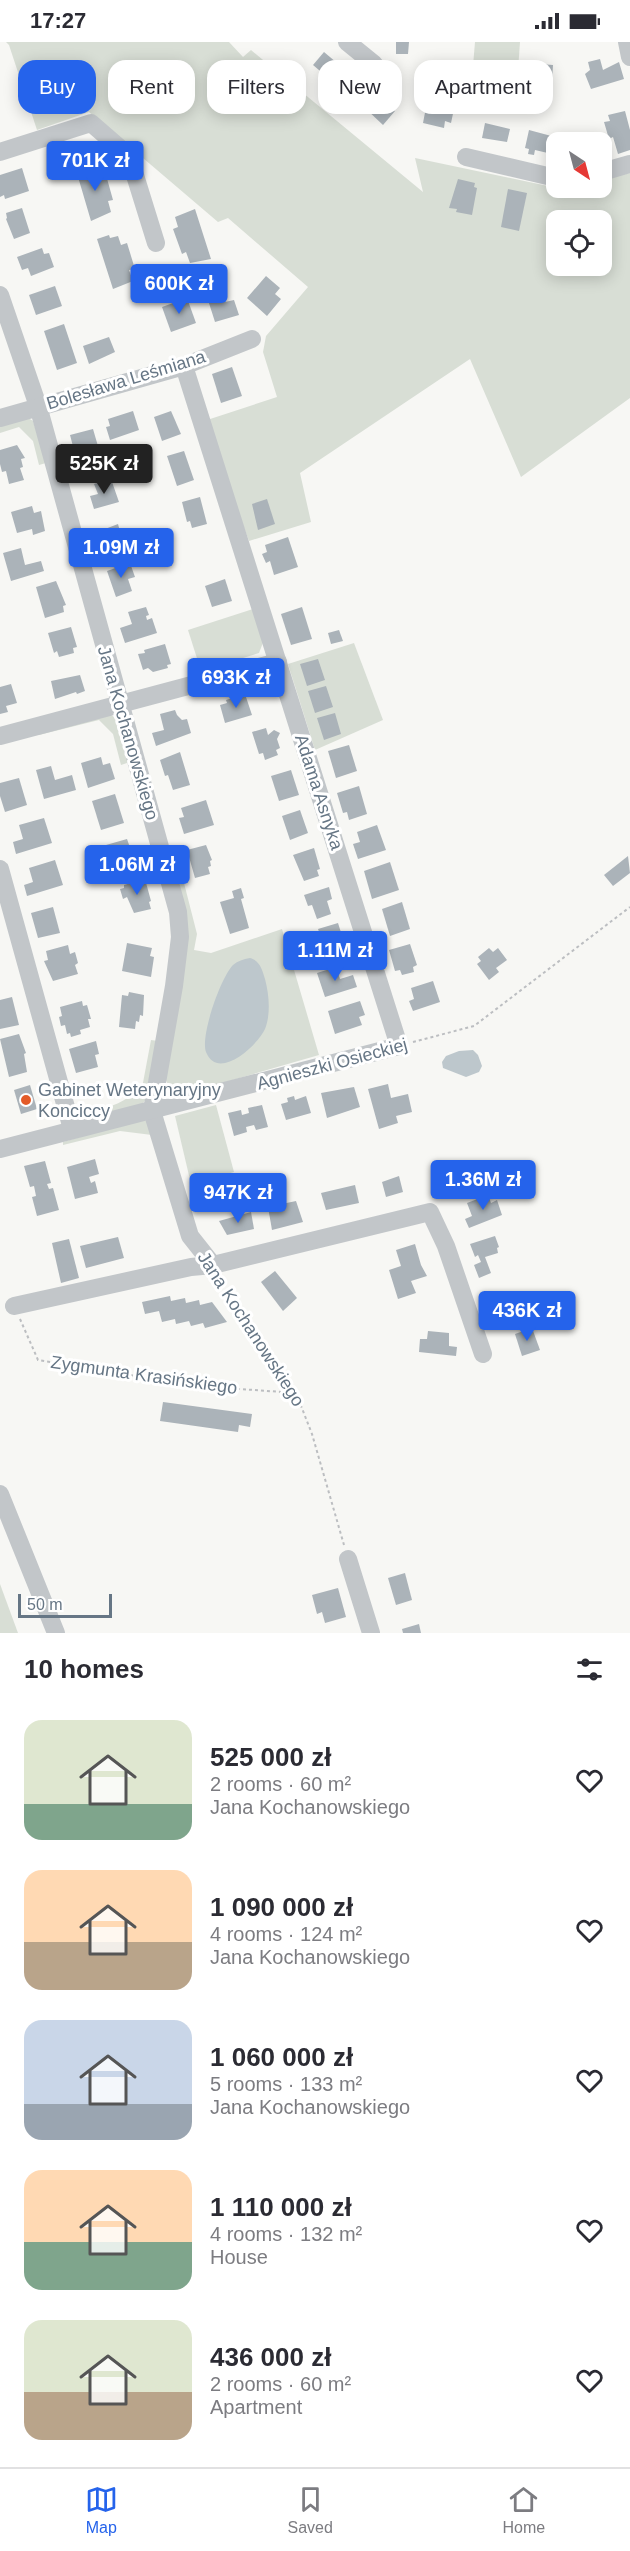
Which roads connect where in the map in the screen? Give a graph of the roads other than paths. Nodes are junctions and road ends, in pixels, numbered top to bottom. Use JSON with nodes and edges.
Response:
{"nodes":[{"id":1,"x":347,"y":42,"type":"edge"},
{"id":2,"x":627,"y":42,"type":"edge"},
{"id":3,"x":630,"y":57,"type":"edge"},
{"id":4,"x":369,"y":60,"type":"edge"},
{"id":5,"x":0,"y":152,"type":"edge"},
{"id":6,"x":466,"y":157,"type":"dead end"},
{"id":7,"x":630,"y":164,"type":"edge"},
{"id":8,"x":612,"y":169,"type":"edge"},
{"id":9,"x":546,"y":176,"type":"edge"},
{"id":10,"x":156,"y":243,"type":"dead end"},
{"id":11,"x":0,"y":295,"type":"edge"},
{"id":12,"x":252,"y":339,"type":"dead end"},
{"id":13,"x":184,"y":366,"type":"junction"},
{"id":14,"x":38,"y":406,"type":"junction"},
{"id":15,"x":0,"y":418,"type":"edge"},
{"id":16,"x":278,"y":662,"type":"junction"},
{"id":17,"x":120,"y":703,"type":"junction"},
{"id":18,"x":0,"y":735,"type":"edge"},
{"id":19,"x":0,"y":868,"type":"edge"},
{"id":20,"x":399,"y":1046,"type":"joint"},
{"id":21,"x":152,"y":1111,"type":"junction"},
{"id":22,"x":72,"y":1129,"type":"junction"},
{"id":23,"x":0,"y":1149,"type":"edge"},
{"id":24,"x":213,"y":1265,"type":"junction"},
{"id":25,"x":14,"y":1306,"type":"road end"},
{"id":26,"x":483,"y":1354,"type":"dead end"},
{"id":27,"x":0,"y":1494,"type":"edge"},
{"id":28,"x":348,"y":1559,"type":"road end"},
{"id":29,"x":56,"y":1633,"type":"edge"},
{"id":30,"x":371,"y":1633,"type":"edge"}],
"edges":[{"from":1,"to":4,"type":"street"},
{"from":2,"to":3,"type":"street"},
{"from":5,"to":10,"type":"street"},
{"from":6,"to":9,"type":"street"},
{"from":7,"to":8,"type":"street"},
{"from":11,"to":14,"type":"street","name":"Jana Kochanowskiego"},
{"from":12,"to":13,"type":"street","name":"Bolesława Leśmiana"},
{"from":13,"to":14,"type":"street","name":"Bolesława Leśmiana"},
{"from":13,"to":16,"type":"street","name":"Adama Asnyka"},
{"from":14,"to":15,"type":"street","name":"Bolesława Leśmiana"},
{"from":14,"to":17,"type":"street","name":"Jana Kochanowskiego"},
{"from":16,"to":17,"type":"street"},
{"from":16,"to":20,"type":"street","name":"Adama Asnyka"},
{"from":17,"to":18,"type":"street"},
{"from":17,"to":21,"type":"street","name":"Jana Kochanowskiego"},
{"from":19,"to":22,"type":"street"},
{"from":20,"to":21,"type":"street","name":"Agnieszki Osieckiej"},
{"from":21,"to":22,"type":"street","name":"Agnieszki Osieckiej"},
{"from":21,"to":24,"type":"street","name":"Jana Kochanowskiego"},
{"from":22,"to":23,"type":"street","name":"Agnieszki Osieckiej"},
{"from":24,"to":25,"type":"street"},
{"from":24,"to":26,"type":"street"},
{"from":27,"to":29,"type":"street"},
{"from":28,"to":30,"type":"street"}]}
